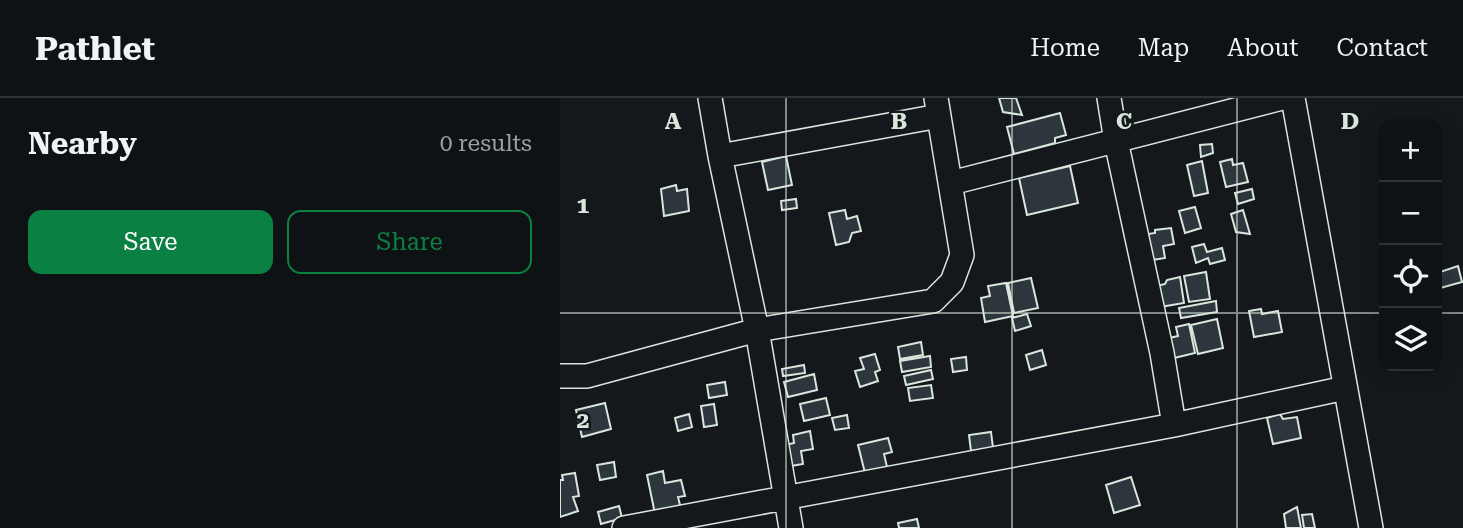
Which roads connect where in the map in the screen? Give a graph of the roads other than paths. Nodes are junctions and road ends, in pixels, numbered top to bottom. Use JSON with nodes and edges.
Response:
{"nodes":[{"id":1,"x":710,"y":98,"type":"edge"},
{"id":2,"x":1109,"y":98,"type":"edge"},
{"id":3,"x":1282,"y":98,"type":"edge"},
{"id":4,"x":1293,"y":98,"type":"edge"},
{"id":5,"x":938,"y":107,"type":"edge"},
{"id":6,"x":1116,"y":141,"type":"junction"},
{"id":7,"x":720,"y":156,"type":"junction"},
{"id":8,"x":951,"y":183,"type":"junction"},
{"id":9,"x":757,"y":330,"type":"junction"},
{"id":10,"x":560,"y":376,"type":"edge"},
{"id":11,"x":1345,"y":388,"type":"junction"},
{"id":12,"x":1174,"y":425,"type":"junction"},
{"id":13,"x":787,"y":498,"type":"junction"},
{"id":14,"x":624,"y":528,"type":"edge"},
{"id":15,"x":791,"y":528,"type":"edge"},
{"id":16,"x":1371,"y":528,"type":"edge"}],
"edges":[{"from":1,"to":7,"type":"street"},
{"from":2,"to":6,"type":"street"},
{"from":3,"to":6,"type":"street"},
{"from":4,"to":11,"type":"street"},
{"from":5,"to":7,"type":"street"},
{"from":5,"to":8,"type":"street"},
{"from":6,"to":8,"type":"street"},
{"from":6,"to":12,"type":"street"},
{"from":7,"to":9,"type":"street"},
{"from":8,"to":9,"type":"street"},
{"from":9,"to":10,"type":"street"},
{"from":9,"to":13,"type":"street"},
{"from":11,"to":12,"type":"street"},
{"from":11,"to":16,"type":"street"},
{"from":12,"to":13,"type":"street"},
{"from":13,"to":14,"type":"street"},
{"from":13,"to":15,"type":"street"}]}
